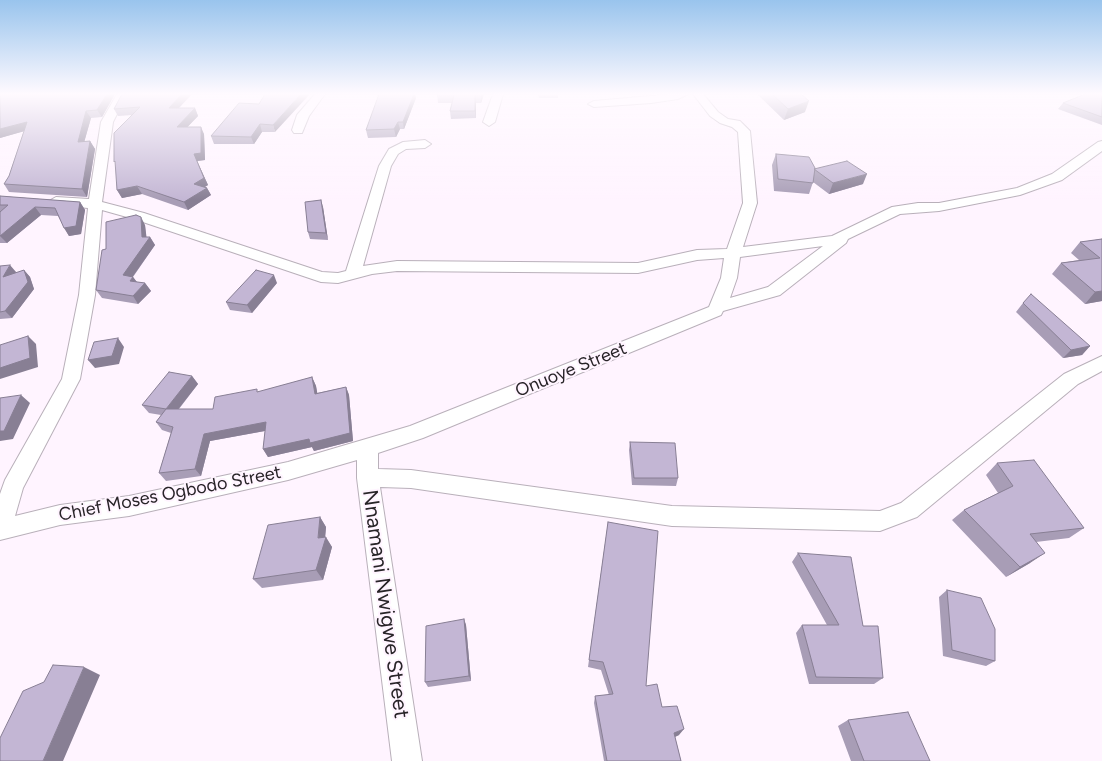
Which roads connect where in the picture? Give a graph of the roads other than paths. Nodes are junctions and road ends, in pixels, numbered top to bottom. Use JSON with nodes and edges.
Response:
{"nodes":[{"id":1,"x":106,"y":130,"type":"edge"},
{"id":2,"x":742,"y":130,"type":"edge"},
{"id":3,"x":425,"y":144,"type":"dead end"},
{"id":4,"x":1102,"y":145,"type":"edge"},
{"id":5,"x":46,"y":200,"type":"edge"},
{"id":6,"x":95,"y":204,"type":"junction"},
{"id":7,"x":854,"y":230,"type":"junction"},
{"id":8,"x":733,"y":253,"type":"junction"},
{"id":9,"x":353,"y":275,"type":"junction"},
{"id":10,"x":719,"y":307,"type":"junction"},
{"id":11,"x":1102,"y":363,"type":"edge"},
{"id":12,"x":367,"y":448,"type":"junction"},
{"id":13,"x":368,"y":478,"type":"junction"},
{"id":14,"x":0,"y":529,"type":"edge"},
{"id":15,"x":407,"y":761,"type":"edge"}],
"edges":[{"from":1,"to":6,"type":"street","name":"Chief Moses Ogbodo Street"},
{"from":2,"to":8,"type":"street"},
{"from":3,"to":9,"type":"street"},
{"from":4,"to":7,"type":"street"},
{"from":5,"to":6,"type":"street"},
{"from":6,"to":9,"type":"street"},
{"from":6,"to":14,"type":"street","name":"Chief Moses Ogbodo Street"},
{"from":7,"to":8,"type":"street"},
{"from":7,"to":10,"type":"street"},
{"from":8,"to":9,"type":"street"},
{"from":8,"to":10,"type":"street"},
{"from":10,"to":12,"type":"street","name":"Onuoye Street"},
{"from":11,"to":13,"type":"street"},
{"from":12,"to":13,"type":"street","name":"Nnamani Nwigwe Street"},
{"from":12,"to":14,"type":"street","name":"Chief Moses Ogbodo Street"},
{"from":13,"to":15,"type":"street","name":"Nnamani Nwigwe Street"}]}
